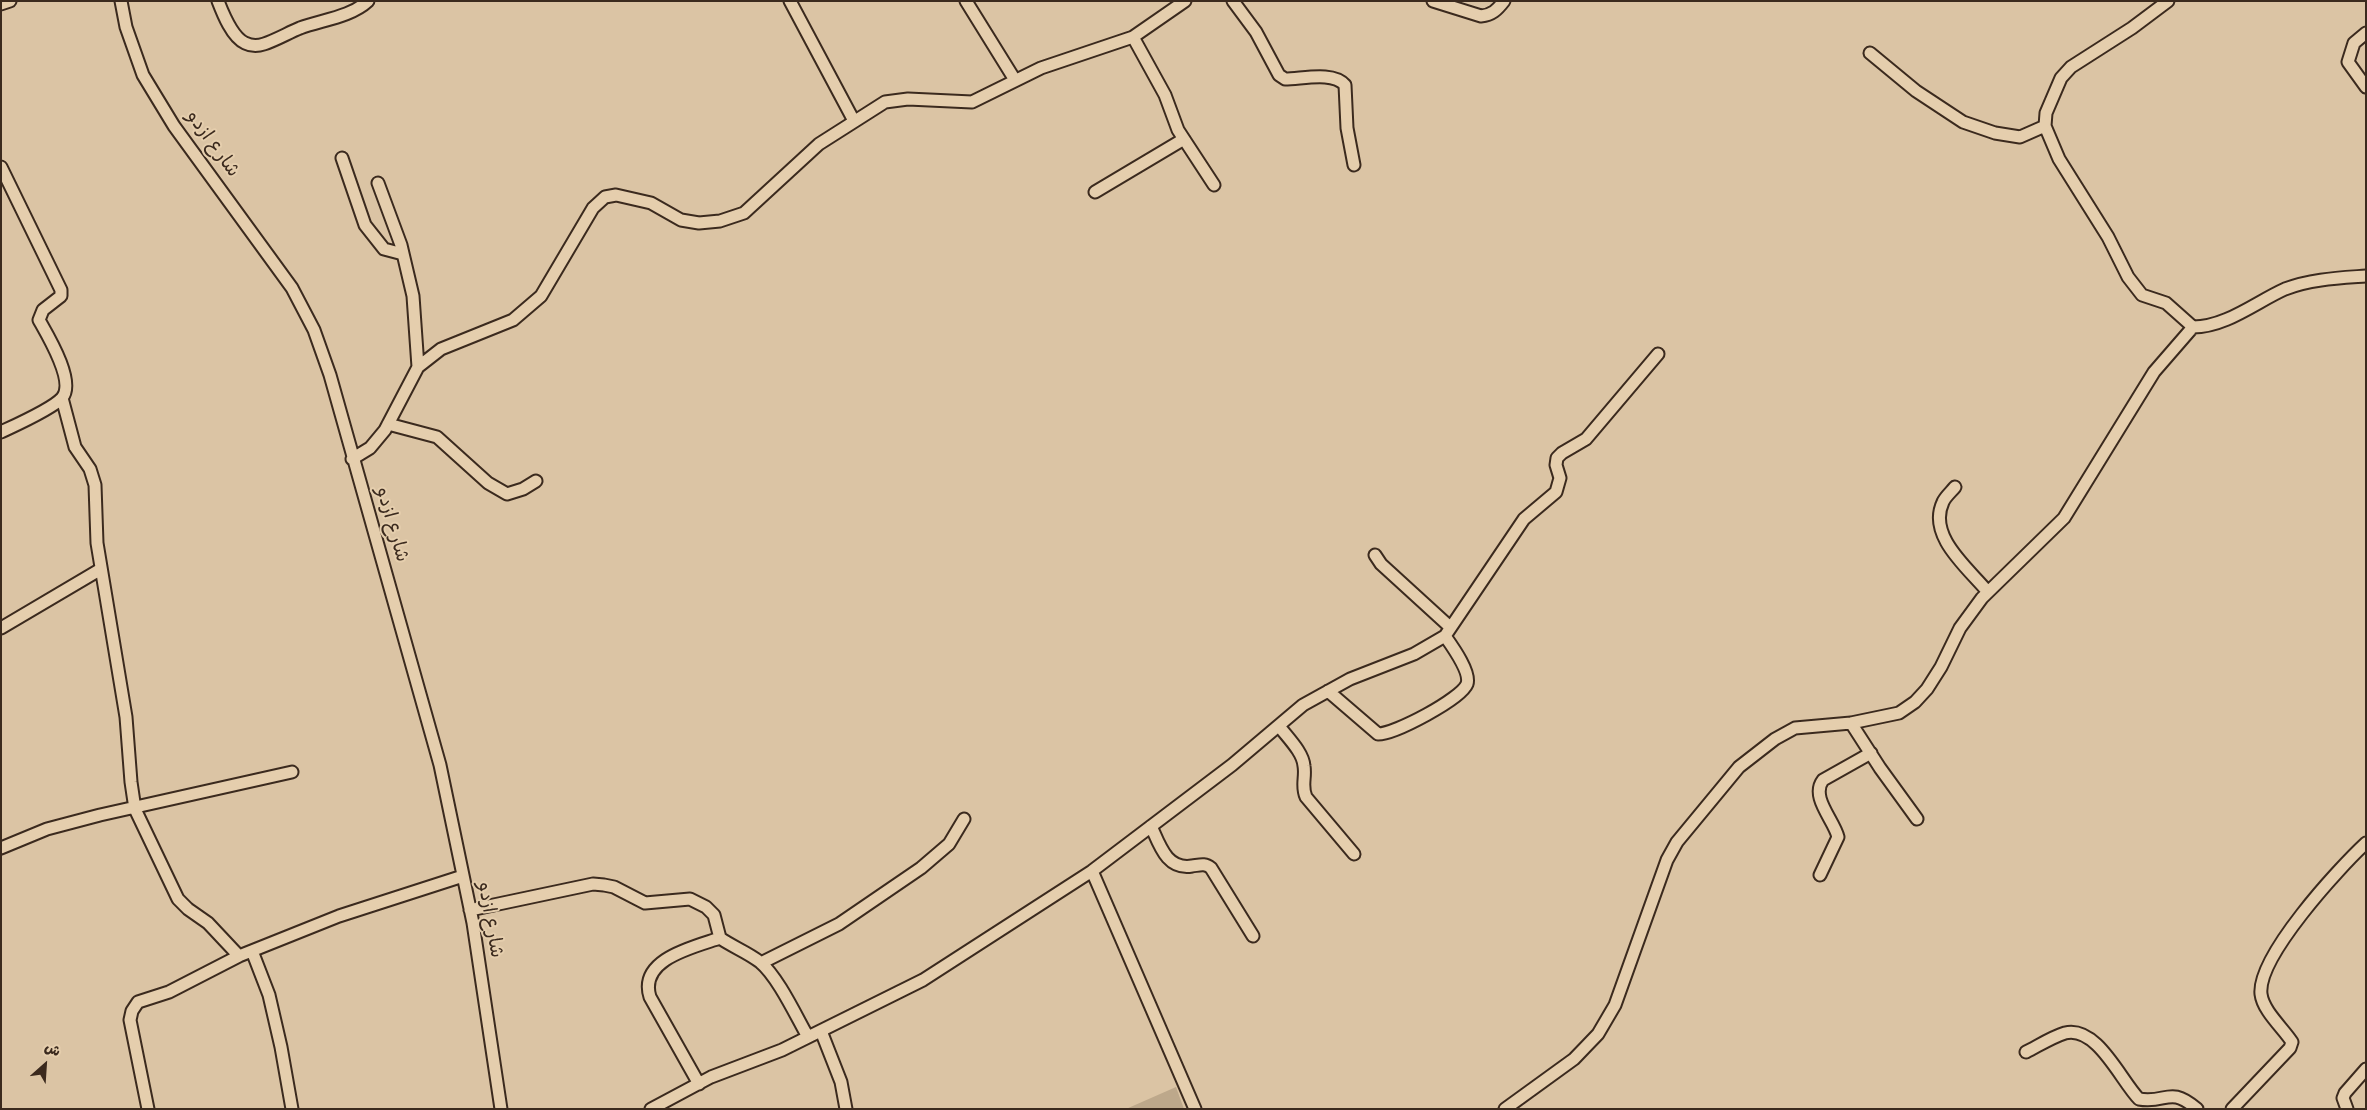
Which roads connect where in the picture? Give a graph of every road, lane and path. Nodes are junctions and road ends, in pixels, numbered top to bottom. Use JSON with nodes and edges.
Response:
{"nodes":[{"id":1,"x":10,"y":1,"type":"edge"},
{"id":2,"x":121,"y":1,"type":"edge"},
{"id":3,"x":218,"y":1,"type":"edge"},
{"id":4,"x":368,"y":1,"type":"edge"},
{"id":5,"x":790,"y":1,"type":"edge"},
{"id":6,"x":966,"y":1,"type":"edge"},
{"id":7,"x":1185,"y":1,"type":"edge"},
{"id":8,"x":1233,"y":1,"type":"edge"},
{"id":9,"x":1433,"y":1,"type":"edge"},
{"id":10,"x":1504,"y":1,"type":"edge"},
{"id":11,"x":2168,"y":1,"type":"edge"},
{"id":12,"x":1,"y":4,"type":"edge"},
{"id":13,"x":2366,"y":33,"type":"edge"},
{"id":14,"x":1133,"y":37,"type":"junction"},
{"id":15,"x":1870,"y":53,"type":"dead end"},
{"id":16,"x":1015,"y":80,"type":"junction"},
{"id":17,"x":2366,"y":87,"type":"edge"},
{"id":18,"x":854,"y":121,"type":"junction"},
{"id":19,"x":2044,"y":126,"type":"junction"},
{"id":20,"x":1184,"y":139,"type":"junction"},
{"id":21,"x":342,"y":158,"type":"dead end"},
{"id":22,"x":1354,"y":165,"type":"dead end"},
{"id":23,"x":1,"y":167,"type":"edge"},
{"id":24,"x":4,"y":181,"type":"edge"},
{"id":25,"x":378,"y":183,"type":"dead end"},
{"id":26,"x":1214,"y":185,"type":"dead end"},
{"id":27,"x":1095,"y":192,"type":"dead end"},
{"id":28,"x":403,"y":254,"type":"junction"},
{"id":29,"x":2366,"y":276,"type":"edge"},
{"id":30,"x":2193,"y":327,"type":"junction"},
{"id":31,"x":1658,"y":354,"type":"dead end"},
{"id":32,"x":418,"y":367,"type":"junction"},
{"id":33,"x":62,"y":398,"type":"junction"},
{"id":34,"x":388,"y":424,"type":"junction"},
{"id":35,"x":1,"y":432,"type":"edge"},
{"id":36,"x":352,"y":459,"type":"junction"},
{"id":37,"x":536,"y":481,"type":"dead end"},
{"id":38,"x":1955,"y":487,"type":"dead end"},
{"id":39,"x":1376,"y":555,"type":"dead end"},
{"id":40,"x":101,"y":569,"type":"junction"},
{"id":41,"x":1987,"y":591,"type":"junction"},
{"id":42,"x":1,"y":628,"type":"edge"},
{"id":43,"x":1448,"y":632,"type":"junction"},
{"id":44,"x":1328,"y":691,"type":"junction"},
{"id":45,"x":1852,"y":724,"type":"junction"},
{"id":46,"x":1279,"y":726,"type":"junction"},
{"id":47,"x":1871,"y":753,"type":"junction"},
{"id":48,"x":292,"y":772,"type":"dead end"},
{"id":49,"x":135,"y":809,"type":"junction"},
{"id":50,"x":1918,"y":818,"type":"dead end"},
{"id":51,"x":964,"y":819,"type":"dead end"},
{"id":52,"x":1151,"y":826,"type":"junction"},
{"id":53,"x":2366,"y":843,"type":"edge"},
{"id":54,"x":1,"y":848,"type":"edge"},
{"id":55,"x":1354,"y":854,"type":"dead end"},
{"id":56,"x":1092,"y":871,"type":"junction"},
{"id":57,"x":1820,"y":875,"type":"dead end"},
{"id":58,"x":463,"y":876,"type":"junction"},
{"id":59,"x":470,"y":910,"type":"junction"},
{"id":60,"x":1253,"y":936,"type":"dead end"},
{"id":61,"x":720,"y":938,"type":"junction"},
{"id":62,"x":252,"y":951,"type":"junction"},
{"id":63,"x":239,"y":956,"type":"junction"},
{"id":64,"x":761,"y":963,"type":"junction"},
{"id":65,"x":821,"y":1031,"type":"junction"},
{"id":66,"x":808,"y":1037,"type":"junction"},
{"id":67,"x":2026,"y":1052,"type":"dead end"},
{"id":68,"x":2366,"y":1069,"type":"edge"},
{"id":69,"x":699,"y":1084,"type":"junction"},
{"id":70,"x":148,"y":1109,"type":"edge"},
{"id":71,"x":292,"y":1109,"type":"edge"},
{"id":72,"x":501,"y":1109,"type":"edge"},
{"id":73,"x":651,"y":1109,"type":"edge"},
{"id":74,"x":846,"y":1109,"type":"edge"},
{"id":75,"x":1195,"y":1109,"type":"edge"},
{"id":76,"x":1506,"y":1109,"type":"edge"},
{"id":77,"x":2197,"y":1109,"type":"edge"},
{"id":78,"x":2232,"y":1109,"type":"edge"},
{"id":79,"x":2347,"y":1109,"type":"edge"}],
"edges":[{"from":1,"to":12,"type":"street"},
{"from":2,"to":36,"type":"street","name":"شارع ازدو"},
{"from":3,"to":4,"type":"street"},
{"from":5,"to":18,"type":"street"},
{"from":6,"to":16,"type":"street"},
{"from":7,"to":14,"type":"street"},
{"from":8,"to":22,"type":"street"},
{"from":9,"to":10,"type":"street"},
{"from":11,"to":19,"type":"street"},
{"from":13,"to":17,"type":"street"},
{"from":14,"to":16,"type":"street"},
{"from":14,"to":20,"type":"street"},
{"from":15,"to":19,"type":"street"},
{"from":16,"to":18,"type":"street"},
{"from":18,"to":32,"type":"street"},
{"from":19,"to":30,"type":"street"},
{"from":20,"to":26,"type":"street"},
{"from":20,"to":27,"type":"street"},
{"from":21,"to":28,"type":"street"},
{"from":23,"to":24,"type":"street"},
{"from":24,"to":33,"type":"street"},
{"from":25,"to":28,"type":"street"},
{"from":28,"to":32,"type":"street"},
{"from":29,"to":30,"type":"street"},
{"from":30,"to":41,"type":"street"},
{"from":31,"to":43,"type":"street"},
{"from":32,"to":34,"type":"street"},
{"from":33,"to":35,"type":"street"},
{"from":33,"to":40,"type":"street"},
{"from":34,"to":36,"type":"street"},
{"from":34,"to":37,"type":"street"},
{"from":36,"to":58,"type":"street","name":"شارع ازدو"},
{"from":38,"to":41,"type":"street"},
{"from":39,"to":43,"type":"street"},
{"from":40,"to":42,"type":"street"},
{"from":40,"to":49,"type":"street"},
{"from":41,"to":45,"type":"street"},
{"from":43,"to":44,"type":"street"},
{"from":43,"to":44,"type":"street"},
{"from":44,"to":46,"type":"street"},
{"from":45,"to":47,"type":"street"},
{"from":45,"to":76,"type":"street"},
{"from":46,"to":52,"type":"street"},
{"from":46,"to":55,"type":"street"},
{"from":47,"to":50,"type":"street"},
{"from":47,"to":57,"type":"street"},
{"from":48,"to":49,"type":"street"},
{"from":49,"to":54,"type":"street"},
{"from":49,"to":63,"type":"street"},
{"from":51,"to":64,"type":"street"},
{"from":52,"to":56,"type":"street"},
{"from":52,"to":60,"type":"street"},
{"from":53,"to":78,"type":"street"},
{"from":56,"to":65,"type":"street"},
{"from":56,"to":75,"type":"street"},
{"from":58,"to":59,"type":"street","name":"شارع ازدو"},
{"from":58,"to":62,"type":"street"},
{"from":59,"to":61,"type":"street"},
{"from":59,"to":72,"type":"street","name":"شارع ازدو"},
{"from":61,"to":64,"type":"street"},
{"from":61,"to":69,"type":"street"},
{"from":62,"to":63,"type":"street"},
{"from":62,"to":71,"type":"street"},
{"from":63,"to":70,"type":"street"},
{"from":64,"to":66,"type":"street"},
{"from":65,"to":66,"type":"street"},
{"from":65,"to":74,"type":"street"},
{"from":66,"to":69,"type":"street"},
{"from":67,"to":77,"type":"street"},
{"from":68,"to":79,"type":"street"},
{"from":69,"to":73,"type":"street"}]}
